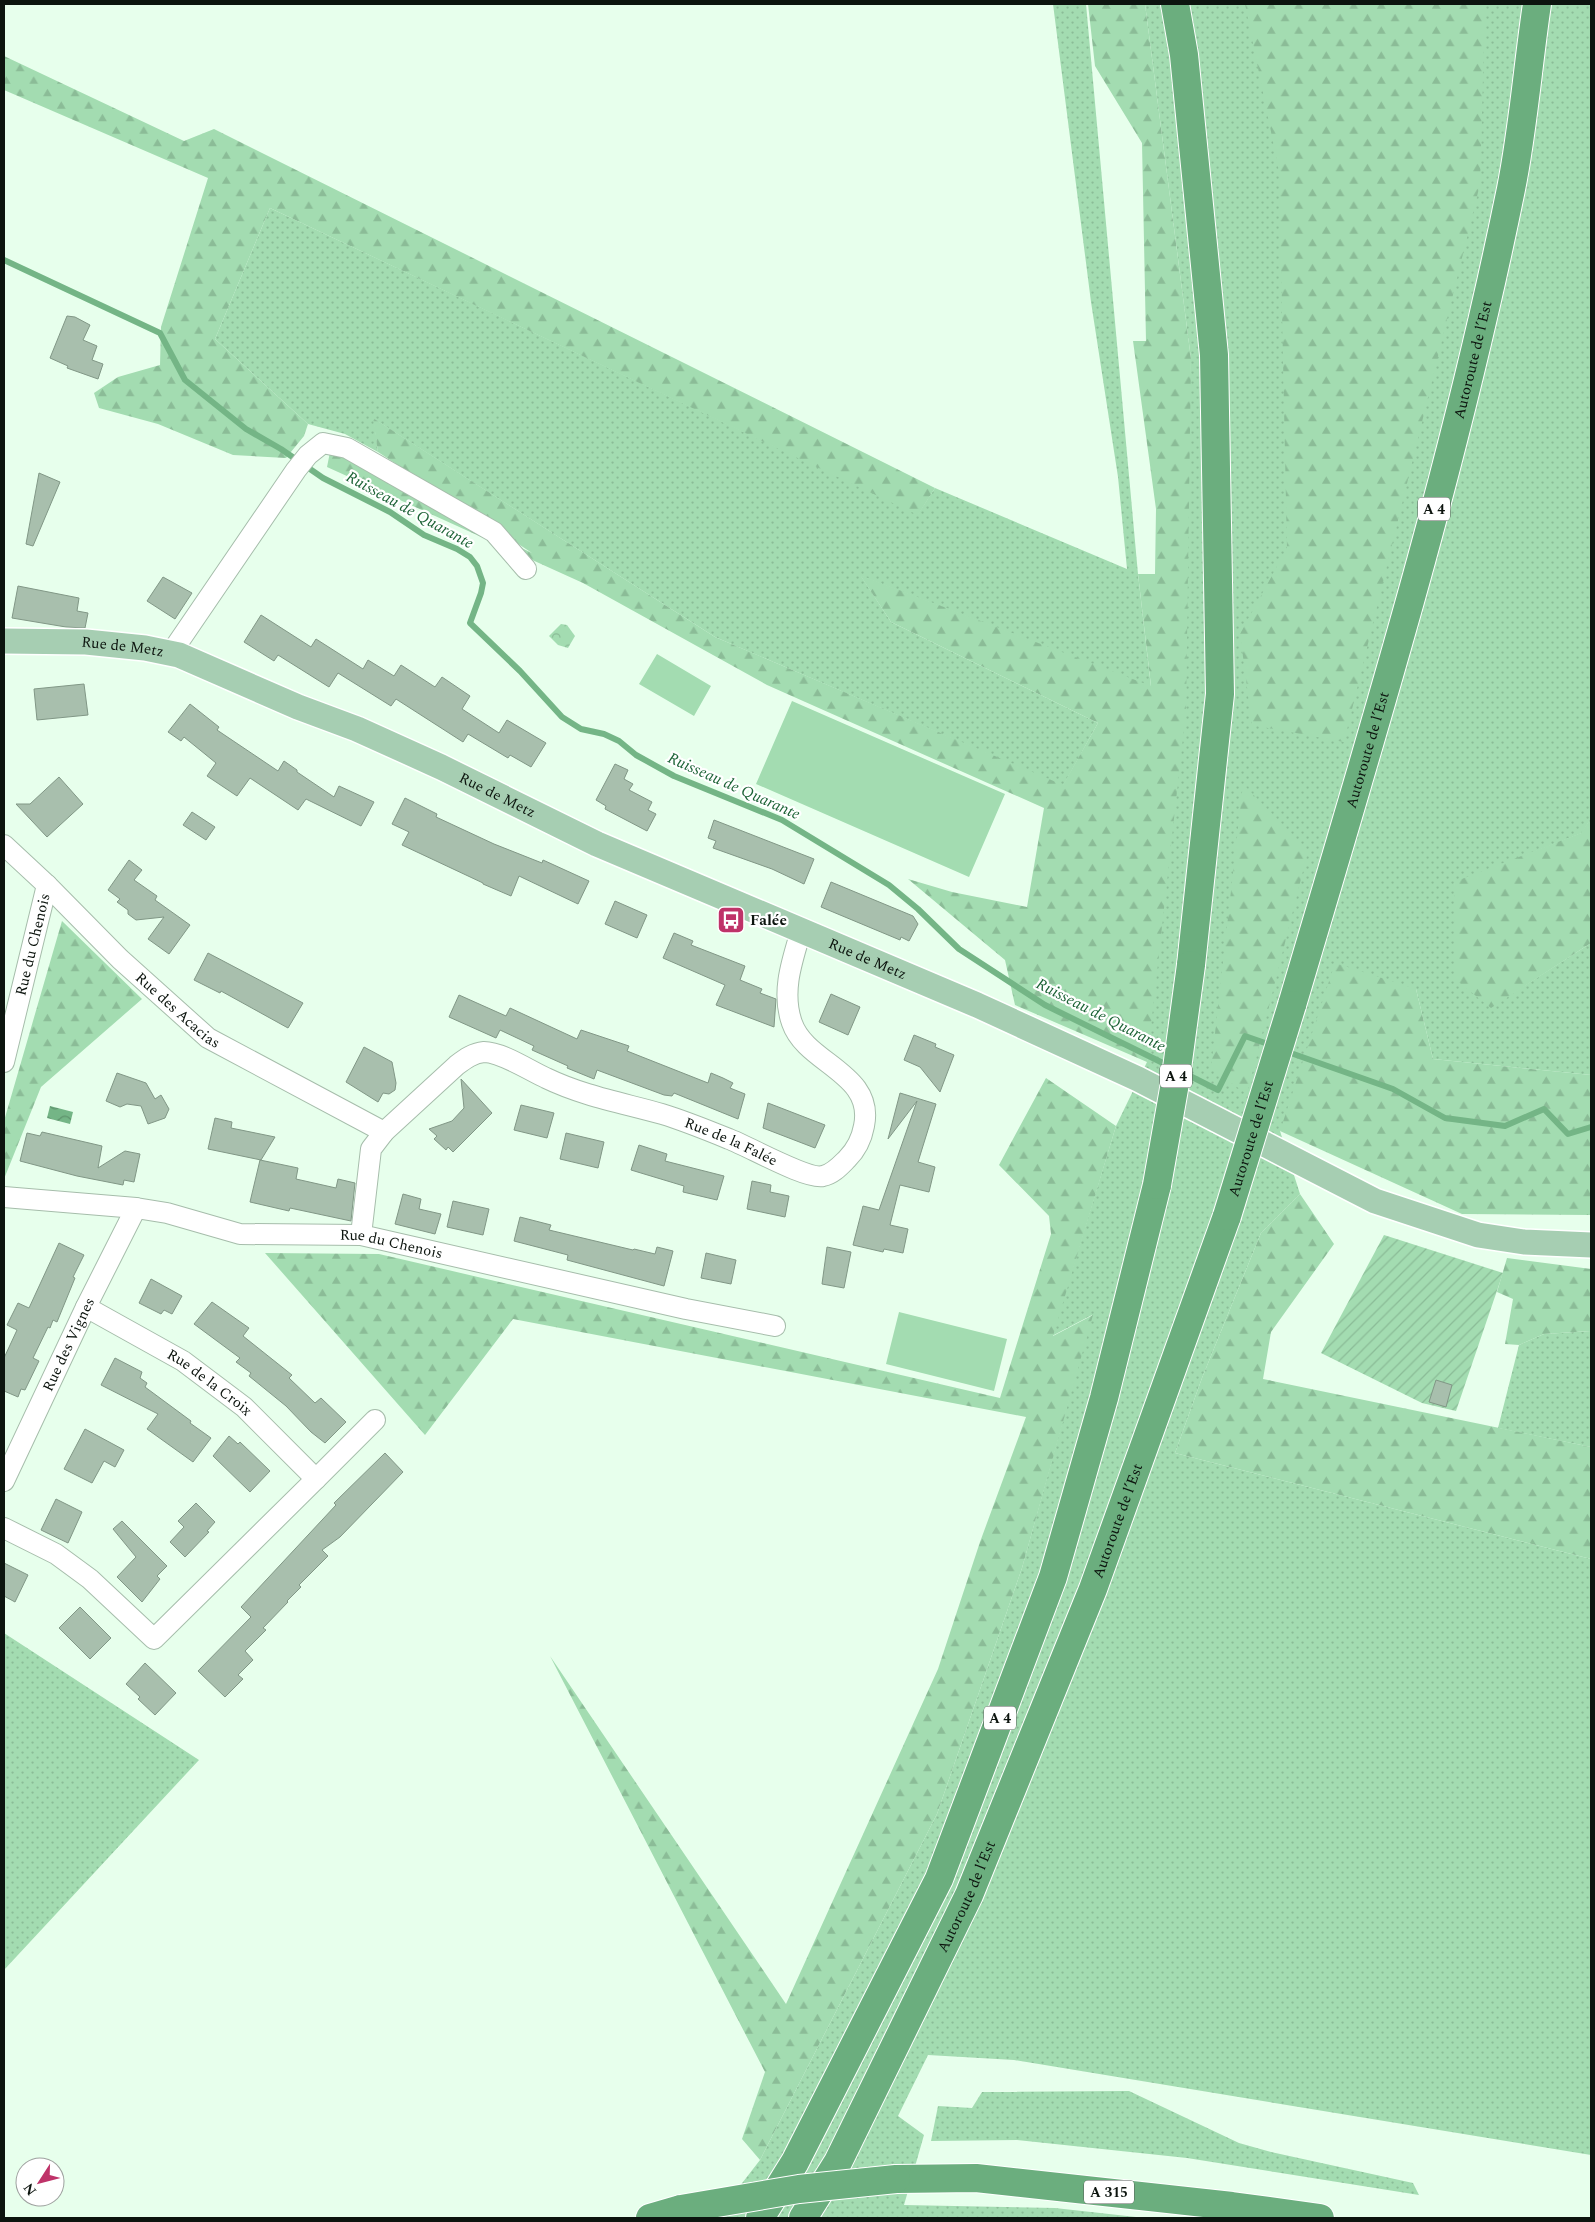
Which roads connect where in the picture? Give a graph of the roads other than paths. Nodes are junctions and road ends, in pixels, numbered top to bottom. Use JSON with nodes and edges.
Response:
{"nodes":[{"id":1,"x":1175,"y":4,"type":"edge"},
{"id":2,"x":1537,"y":4,"type":"edge"},
{"id":3,"x":526,"y":569,"type":"dead end"},
{"id":4,"x":4,"y":641,"type":"edge"},
{"id":5,"x":171,"y":653,"type":"junction"},
{"id":6,"x":4,"y":845,"type":"edge"},
{"id":7,"x":47,"y":885,"type":"junction"},
{"id":8,"x":801,"y":931,"type":"junction"},
{"id":9,"x":4,"y":1062,"type":"edge"},
{"id":10,"x":384,"y":1132,"type":"junction"},
{"id":11,"x":4,"y":1197,"type":"edge"},
{"id":12,"x":136,"y":1208,"type":"junction"},
{"id":13,"x":361,"y":1235,"type":"junction"},
{"id":14,"x":1591,"y":1245,"type":"edge"},
{"id":15,"x":86,"y":1308,"type":"junction"},
{"id":16,"x":775,"y":1326,"type":"dead end"},
{"id":17,"x":375,"y":1420,"type":"dead end"},
{"id":18,"x":316,"y":1479,"type":"junction"},
{"id":19,"x":4,"y":1480,"type":"edge"},
{"id":20,"x":4,"y":1528,"type":"edge"},
{"id":21,"x":650,"y":2218,"type":"edge"},
{"id":22,"x":760,"y":2218,"type":"edge"},
{"id":23,"x":803,"y":2218,"type":"edge"},
{"id":24,"x":1320,"y":2218,"type":"edge"}],
"edges":[{"from":1,"to":22,"type":"highway","name":"Autoroute de l’Est","number":"A 4","bridge":true},
{"from":2,"to":23,"type":"highway","name":"Autoroute de l’Est","number":"A 4","bridge":true},
{"from":3,"to":5,"type":"street"},
{"from":4,"to":5,"type":"main road","name":"Rue de Metz"},
{"from":5,"to":8,"type":"main road","name":"Rue de Metz"},
{"from":6,"to":7,"type":"street","name":"Rue des Acacias"},
{"from":7,"to":9,"type":"street","name":"Rue du Chenois"},
{"from":7,"to":10,"type":"street","name":"Rue des Acacias"},
{"from":8,"to":10,"type":"street","name":"Rue de la Falée"},
{"from":8,"to":14,"type":"main road","name":"Rue de Metz"},
{"from":10,"to":13,"type":"street"},
{"from":11,"to":12,"type":"street","name":"Rue du Chenois"},
{"from":12,"to":13,"type":"street","name":"Rue du Chenois"},
{"from":12,"to":15,"type":"street","name":"Rue des Vignes"},
{"from":13,"to":16,"type":"street","name":"Rue du Chenois"},
{"from":15,"to":18,"type":"street","name":"Rue de la Croix"},
{"from":15,"to":19,"type":"street","name":"Rue des Vignes"},
{"from":17,"to":18,"type":"street"},
{"from":18,"to":20,"type":"street"},
{"from":21,"to":24,"type":"highway","number":"A 315","bridge":true}]}
